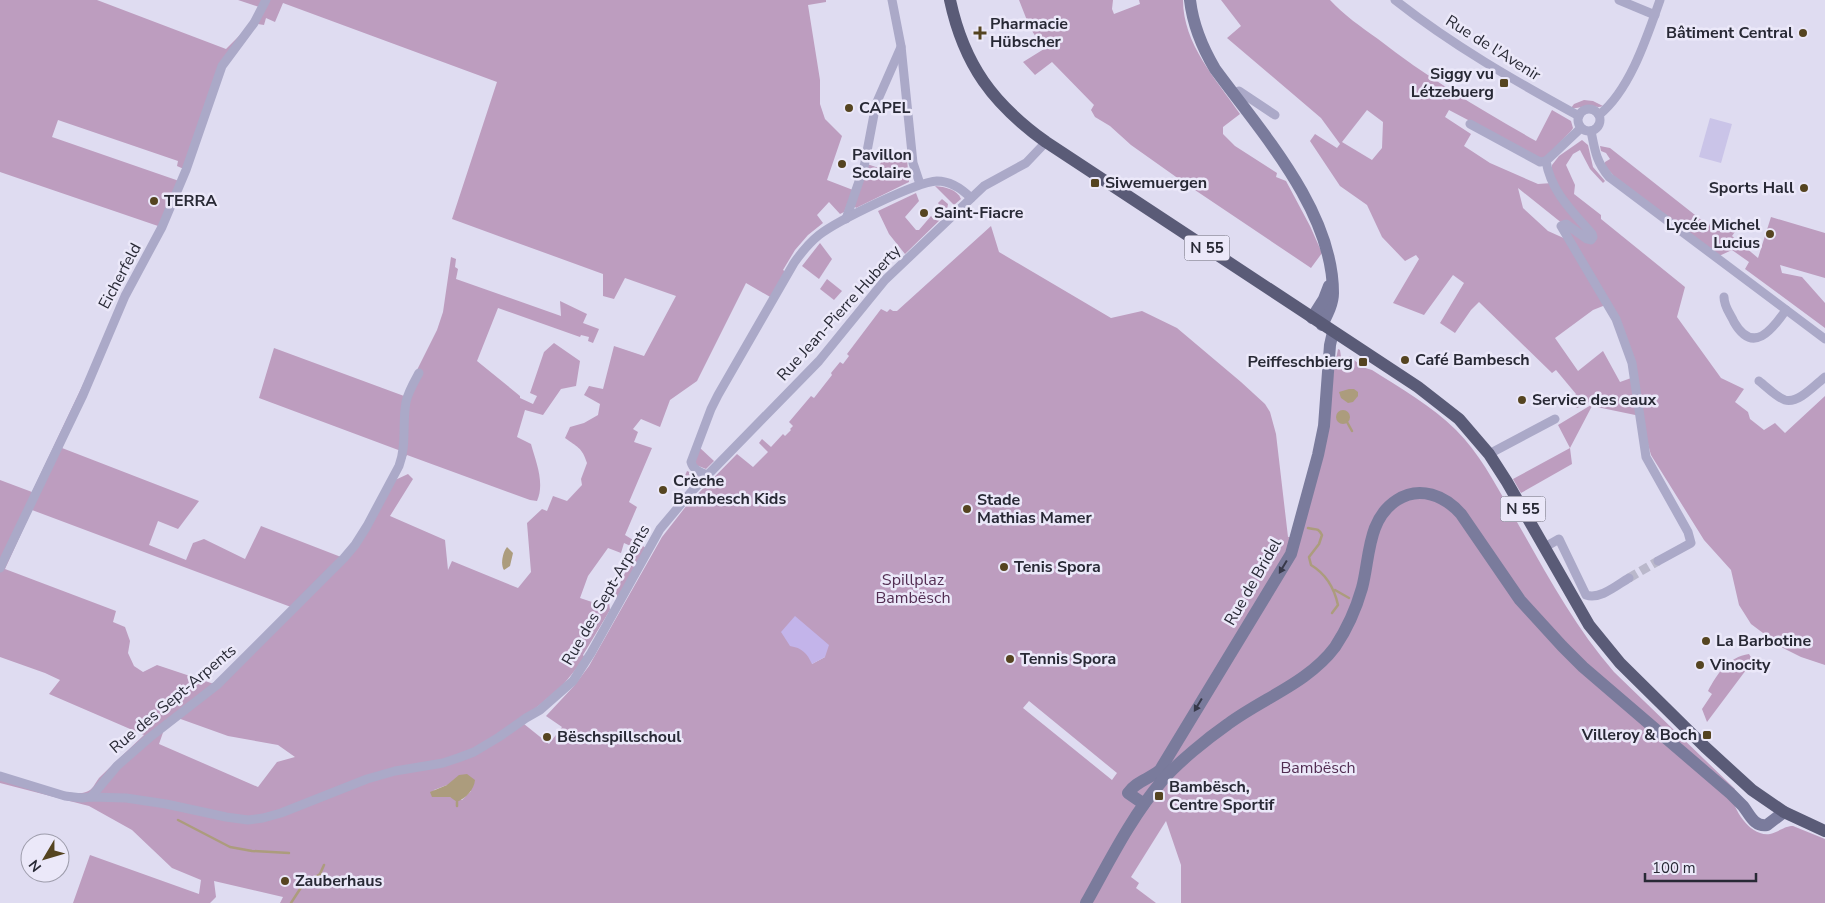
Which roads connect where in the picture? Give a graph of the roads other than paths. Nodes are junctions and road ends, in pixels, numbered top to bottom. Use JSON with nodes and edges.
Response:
{"nodes":[{"id":1,"x":266,"y":0,"type":"edge"},
{"id":2,"x":892,"y":0,"type":"edge"},
{"id":3,"x":950,"y":0,"type":"edge"},
{"id":4,"x":1190,"y":0,"type":"edge"},
{"id":5,"x":1395,"y":0,"type":"edge"},
{"id":6,"x":1619,"y":0,"type":"edge"},
{"id":7,"x":1660,"y":0,"type":"edge"},
{"id":8,"x":1655,"y":15,"type":"junction"},
{"id":9,"x":901,"y":46,"type":"junction"},
{"id":10,"x":1233,"y":93,"type":"junction"},
{"id":11,"x":1275,"y":115,"type":"dead end"},
{"id":12,"x":1599,"y":115,"type":"junction"},
{"id":13,"x":1579,"y":116,"type":"junction"},
{"id":14,"x":1470,"y":124,"type":"dead end"},
{"id":15,"x":1581,"y":128,"type":"junction"},
{"id":16,"x":1591,"y":131,"type":"junction"},
{"id":17,"x":1046,"y":142,"type":"junction"},
{"id":18,"x":1546,"y":162,"type":"junction"},
{"id":19,"x":920,"y":184,"type":"junction"},
{"id":20,"x":971,"y":198,"type":"junction"},
{"id":21,"x":846,"y":219,"type":"junction"},
{"id":22,"x":1724,"y":296,"type":"dead end"},
{"id":23,"x":1786,"y":310,"type":"junction"},
{"id":24,"x":1322,"y":325,"type":"junction"},
{"id":25,"x":1825,"y":339,"type":"edge"},
{"id":26,"x":419,"y":373,"type":"dead end"},
{"id":27,"x":1825,"y":377,"type":"edge"},
{"id":28,"x":1759,"y":382,"type":"dead end"},
{"id":29,"x":1555,"y":418,"type":"dead end"},
{"id":30,"x":1489,"y":454,"type":"junction"},
{"id":31,"x":707,"y":475,"type":"junction"},
{"id":32,"x":1544,"y":547,"type":"junction"},
{"id":33,"x":1658,"y":561,"type":"tunnel mouth"},
{"id":34,"x":0,"y":568,"type":"edge"},
{"id":35,"x":1629,"y":578,"type":"tunnel mouth"},
{"id":36,"x":0,"y":776,"type":"edge"},
{"id":37,"x":91,"y":797,"type":"junction"},
{"id":38,"x":1144,"y":804,"type":"junction"},
{"id":39,"x":1784,"y":812,"type":"junction"},
{"id":40,"x":1825,"y":831,"type":"edge"},
{"id":41,"x":1086,"y":903,"type":"edge"}],
"edges":[{"from":1,"to":34,"type":"street","name":"Eicherfeld"},
{"from":2,"to":9,"type":"street"},
{"from":3,"to":17,"type":"main road","number":"N 55"},
{"from":4,"to":10,"type":"main road","name":"Rue de Bridel"},
{"from":5,"to":13,"type":"street","name":"Rue de l'Avenir"},
{"from":6,"to":8,"type":"street"},
{"from":7,"to":8,"type":"street"},
{"from":8,"to":12,"type":"street"},
{"from":9,"to":19,"type":"street"},
{"from":9,"to":21,"type":"street"},
{"from":10,"to":11,"type":"street"},
{"from":10,"to":24,"type":"main road","name":"Rue de Bridel"},
{"from":12,"to":13,"type":"street"},
{"from":12,"to":16,"type":"street"},
{"from":13,"to":15,"type":"street"},
{"from":14,"to":18,"type":"street"},
{"from":15,"to":16,"type":"street"},
{"from":15,"to":18,"type":"street"},
{"from":16,"to":23,"type":"street"},
{"from":17,"to":20,"type":"street","name":"Rue Jean-Pierre Huberty"},
{"from":17,"to":24,"type":"main road","number":"N 55"},
{"from":18,"to":33,"type":"street"},
{"from":19,"to":20,"type":"street"},
{"from":19,"to":21,"type":"street"},
{"from":20,"to":31,"type":"street","name":"Rue Jean-Pierre Huberty"},
{"from":21,"to":31,"type":"street"},
{"from":22,"to":23,"type":"street"},
{"from":23,"to":25,"type":"street"},
{"from":24,"to":30,"type":"main road","number":"N 55"},
{"from":24,"to":38,"type":"main road","name":"Rue de Bridel","one_way":true},
{"from":26,"to":37,"type":"street","name":"Rue des Sept-Arpents"},
{"from":27,"to":28,"type":"street"},
{"from":29,"to":30,"type":"street"},
{"from":30,"to":32,"type":"main road","number":"N 55"},
{"from":31,"to":37,"type":"street","name":"Rue des Sept-Arpents"},
{"from":32,"to":35,"type":"street"},
{"from":32,"to":39,"type":"main road","number":"N 55"},
{"from":36,"to":37,"type":"street","name":"Rue des Sept-Arpents"},
{"from":38,"to":39,"type":"main road"},
{"from":38,"to":41,"type":"main road"},
{"from":39,"to":40,"type":"main road","number":"N 55"}]}
